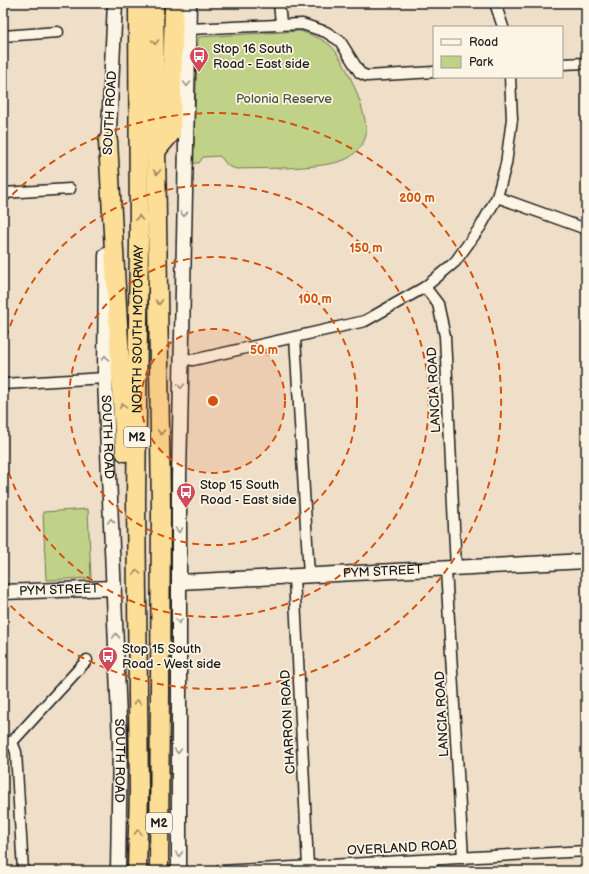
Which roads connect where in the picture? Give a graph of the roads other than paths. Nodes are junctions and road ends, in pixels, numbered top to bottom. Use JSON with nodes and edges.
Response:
{"nodes":[{"id":1,"x":115,"y":3,"type":"edge"},
{"id":2,"x":138,"y":3,"type":"edge"},
{"id":3,"x":154,"y":3,"type":"edge"},
{"id":4,"x":174,"y":3,"type":"edge"},
{"id":5,"x":189,"y":3,"type":"edge"},
{"id":6,"x":279,"y":3,"type":"edge"},
{"id":7,"x":495,"y":3,"type":"edge"},
{"id":8,"x":281,"y":23,"type":"junction"},
{"id":9,"x":502,"y":26,"type":"edge"},
{"id":10,"x":189,"y":29,"type":"junction"},
{"id":11,"x":58,"y":32,"type":"dead end"},
{"id":12,"x":3,"y":36,"type":"edge"},
{"id":13,"x":586,"y":63,"type":"edge"},
{"id":14,"x":563,"y":64,"type":"edge"},
{"id":15,"x":433,"y":72,"type":"edge"},
{"id":16,"x":510,"y":78,"type":"edge"},
{"id":17,"x":108,"y":141,"type":"junction"},
{"id":18,"x":156,"y":151,"type":"junction"},
{"id":19,"x":70,"y":189,"type":"dead end"},
{"id":20,"x":3,"y":193,"type":"edge"},
{"id":21,"x":497,"y":196,"type":"junction"},
{"id":22,"x":586,"y":229,"type":"edge"},
{"id":23,"x":425,"y":287,"type":"junction"},
{"id":24,"x":295,"y":337,"type":"junction"},
{"id":25,"x":182,"y":358,"type":"junction"},
{"id":26,"x":105,"y":378,"type":"junction"},
{"id":27,"x":3,"y":384,"type":"edge"},
{"id":28,"x":136,"y":500,"type":"junction"},
{"id":29,"x":586,"y":561,"type":"edge"},
{"id":30,"x":451,"y":569,"type":"junction"},
{"id":31,"x":309,"y":576,"type":"junction"},
{"id":32,"x":294,"y":577,"type":"junction"},
{"id":33,"x":179,"y":582,"type":"junction"},
{"id":34,"x":114,"y":588,"type":"junction"},
{"id":35,"x":3,"y":592,"type":"edge"},
{"id":36,"x":87,"y":660,"type":"dead end"},
{"id":37,"x":8,"y":742,"type":"edge"},
{"id":38,"x":586,"y":851,"type":"edge"},
{"id":39,"x":463,"y":858,"type":"junction"},
{"id":40,"x":432,"y":860,"type":"junction"},
{"id":41,"x":308,"y":866,"type":"junction"},
{"id":42,"x":23,"y":871,"type":"edge"},
{"id":43,"x":118,"y":871,"type":"edge"},
{"id":44,"x":137,"y":871,"type":"edge"},
{"id":45,"x":159,"y":871,"type":"edge"},
{"id":46,"x":179,"y":871,"type":"edge"},
{"id":47,"x":220,"y":871,"type":"edge"},
{"id":48,"x":432,"y":871,"type":"edge"}],
"edges":[{"from":1,"to":17,"type":"main road","name":"SOUTH ROAD"},
{"from":28,"to":2,"type":"highway","name":"NORTH SOUTH MOTORWAY","number":"M2","one_way":true},
{"from":3,"to":18,"type":"highway","name":"NORTH SOUTH MOTORWAY","number":"M2","one_way":true},
{"from":4,"to":18,"type":"highway"},
{"from":5,"to":10,"type":"main road"},
{"from":6,"to":8,"type":"street"},
{"from":7,"to":9,"type":"street"},
{"from":8,"to":10,"type":"street"},
{"from":8,"to":15,"type":"street"},
{"from":10,"to":25,"type":"main road","one_way":true},
{"from":11,"to":12,"type":"street"},
{"from":13,"to":14,"type":"street"},
{"from":16,"to":21,"type":"street"},
{"from":26,"to":17,"type":"main road","name":"SOUTH ROAD","one_way":true},
{"from":28,"to":17,"type":"highway","one_way":true},
{"from":18,"to":45,"type":"highway","name":"NORTH SOUTH MOTORWAY","number":"M2","one_way":true},
{"from":19,"to":20,"type":"street"},
{"from":21,"to":22,"type":"street"},
{"from":21,"to":23,"type":"street"},
{"from":23,"to":24,"type":"street"},
{"from":23,"to":30,"type":"street","name":"LANCIA ROAD"},
{"from":24,"to":25,"type":"street"},
{"from":24,"to":31,"type":"street"},
{"from":25,"to":33,"type":"main road","one_way":true},
{"from":26,"to":27,"type":"street"},
{"from":34,"to":26,"type":"main road","name":"SOUTH ROAD","one_way":true},
{"from":44,"to":28,"type":"highway","name":"NORTH SOUTH MOTORWAY","number":"M2","one_way":true},
{"from":29,"to":30,"type":"main road","name":"PYM STREET"},
{"from":30,"to":31,"type":"main road","name":"PYM STREET"},
{"from":30,"to":39,"type":"street","name":"LANCIA ROAD"},
{"from":31,"to":32,"type":"main road","name":"PYM STREET"},
{"from":32,"to":33,"type":"main road","name":"PYM STREET"},
{"from":32,"to":41,"type":"street","name":"CHARRON ROAD"},
{"from":33,"to":46,"type":"main road","one_way":true},
{"from":34,"to":35,"type":"main road","name":"PYM STREET"},
{"from":43,"to":34,"type":"main road","name":"SOUTH ROAD","one_way":true},
{"from":36,"to":37,"type":"street"},
{"from":37,"to":42,"type":"street"},
{"from":38,"to":39,"type":"street","name":"OVERLAND ROAD"},
{"from":39,"to":40,"type":"street","name":"OVERLAND ROAD"},
{"from":40,"to":41,"type":"street","name":"OVERLAND ROAD"},
{"from":40,"to":48,"type":"street"},
{"from":41,"to":47,"type":"street","name":"OVERLAND ROAD"}]}
